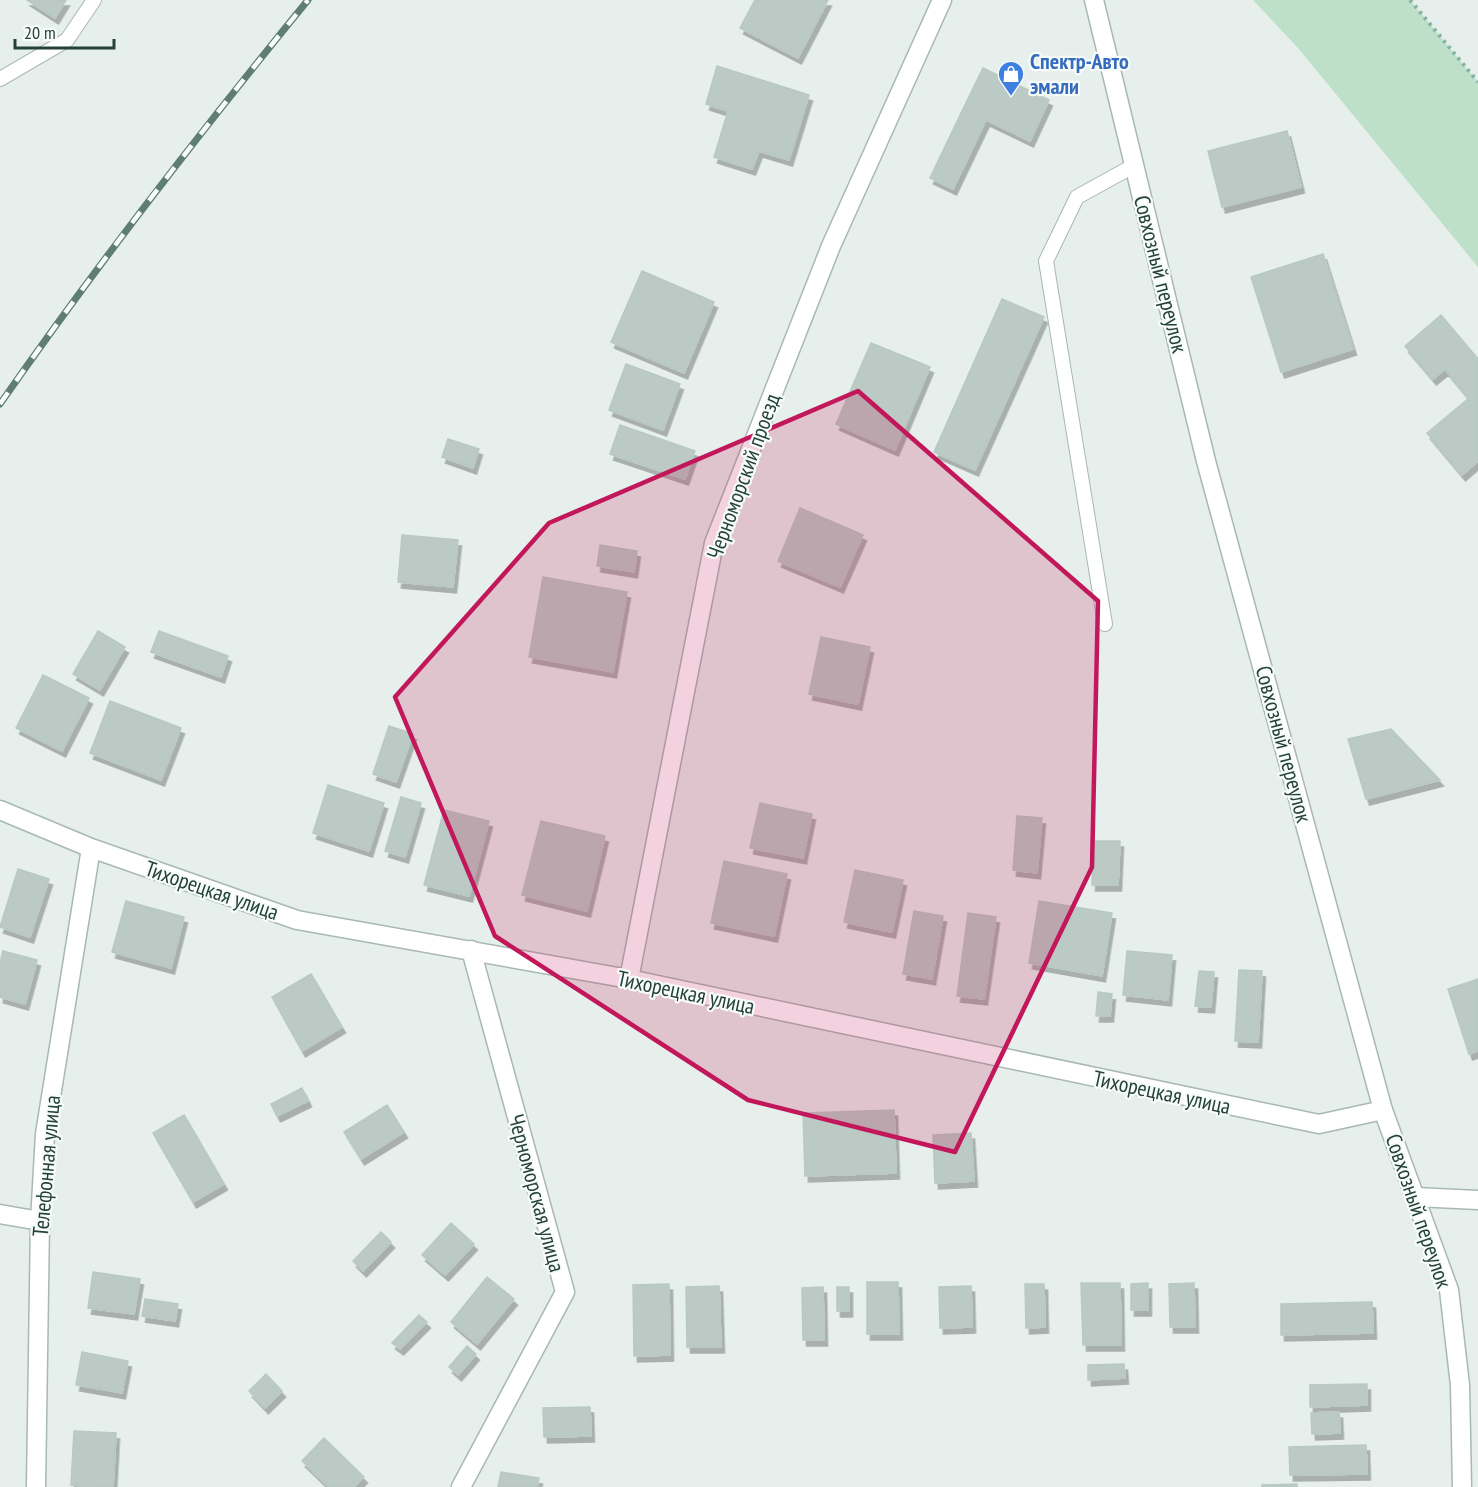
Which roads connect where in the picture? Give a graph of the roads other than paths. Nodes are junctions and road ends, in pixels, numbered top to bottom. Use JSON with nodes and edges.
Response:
{"nodes":[{"id":1,"x":94,"y":0,"type":"edge"},
{"id":2,"x":942,"y":0,"type":"edge"},
{"id":3,"x":1094,"y":0,"type":"edge"},
{"id":4,"x":0,"y":79,"type":"edge"},
{"id":5,"x":1135,"y":165,"type":"junction"},
{"id":6,"x":1105,"y":624,"type":"dead end"},
{"id":7,"x":0,"y":810,"type":"edge"},
{"id":8,"x":92,"y":848,"type":"junction"},
{"id":9,"x":471,"y":951,"type":"junction"},
{"id":10,"x":629,"y":979,"type":"junction"},
{"id":11,"x":1383,"y":1110,"type":"junction"},
{"id":12,"x":1416,"y":1197,"type":"junction"},
{"id":13,"x":1478,"y":1200,"type":"edge"},
{"id":14,"x":0,"y":1214,"type":"edge"},
{"id":15,"x":40,"y":1221,"type":"junction"},
{"id":16,"x":36,"y":1487,"type":"edge"},
{"id":17,"x":461,"y":1487,"type":"edge"},
{"id":18,"x":1462,"y":1487,"type":"edge"}],
"edges":[{"from":1,"to":4,"type":"lane"},
{"from":2,"to":10,"type":"street","name":"Черноморский проезд"},
{"from":3,"to":5,"type":"street","name":"Совхозный переулок"},
{"from":5,"to":6,"type":"lane"},
{"from":5,"to":11,"type":"street","name":"Совхозный переулок"},
{"from":7,"to":8,"type":"street","name":"Тихорецкая улица"},
{"from":8,"to":9,"type":"street","name":"Тихорецкая улица"},
{"from":8,"to":15,"type":"street","name":"Телефонная улица"},
{"from":9,"to":10,"type":"street","name":"Тихорецкая улица"},
{"from":9,"to":17,"type":"street","name":"Черноморская улица"},
{"from":10,"to":11,"type":"street","name":"Тихорецкая улица"},
{"from":11,"to":12,"type":"street","name":"Совхозный переулок"},
{"from":12,"to":13,"type":"street"},
{"from":12,"to":18,"type":"street","name":"Совхозный переулок"},
{"from":14,"to":15,"type":"street"},
{"from":15,"to":16,"type":"street","name":"Телефонная улица"}]}
